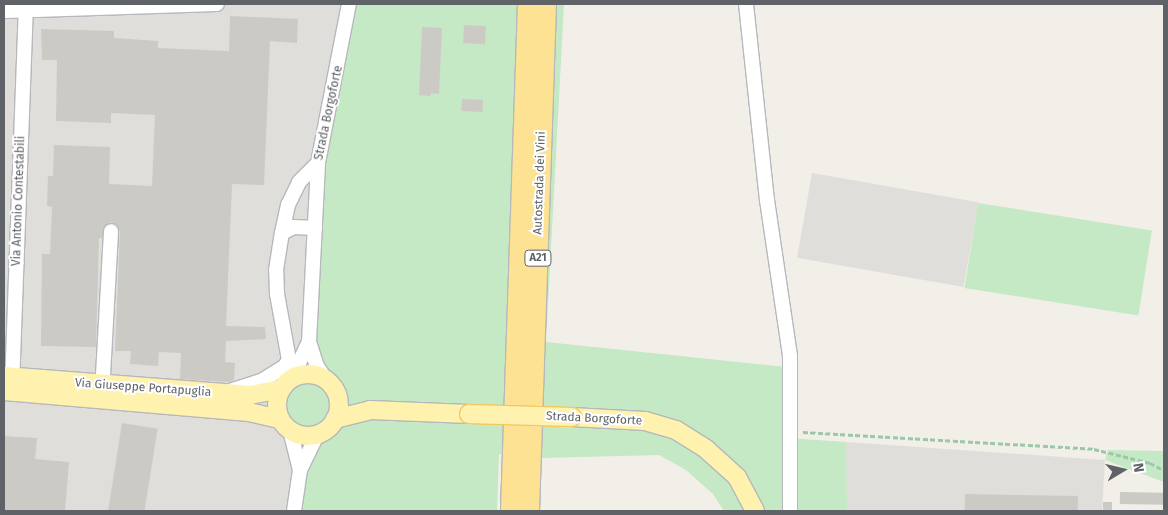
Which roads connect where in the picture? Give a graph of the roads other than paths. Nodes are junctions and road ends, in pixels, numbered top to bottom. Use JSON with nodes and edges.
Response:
{"nodes":[{"id":1,"x":217,"y":4,"type":"edge"},
{"id":2,"x":349,"y":4,"type":"edge"},
{"id":3,"x":528,"y":4,"type":"edge"},
{"id":4,"x":546,"y":4,"type":"edge"},
{"id":5,"x":746,"y":4,"type":"edge"},
{"id":6,"x":4,"y":10,"type":"edge"},
{"id":7,"x":26,"y":10,"type":"junction"},
{"id":8,"x":318,"y":163,"type":"junction"},
{"id":9,"x":315,"y":228,"type":"junction"},
{"id":10,"x":111,"y":231,"type":"dead end"},
{"id":11,"x":282,"y":233,"type":"junction"},
{"id":12,"x":309,"y":342,"type":"junction"},
{"id":13,"x":326,"y":380,"type":"junction"},
{"id":14,"x":8,"y":384,"type":"edge"},
{"id":15,"x":287,"y":384,"type":"junction"},
{"id":16,"x":102,"y":392,"type":"junction"},
{"id":17,"x":219,"y":393,"type":"junction"},
{"id":18,"x":337,"y":394,"type":"junction"},
{"id":19,"x":370,"y":410,"type":"junction"},
{"id":20,"x":334,"y":419,"type":"junction"},
{"id":21,"x":285,"y":424,"type":"junction"},
{"id":22,"x":318,"y":434,"type":"junction"},
{"id":23,"x":300,"y":470,"type":"junction"},
{"id":24,"x":294,"y":511,"type":"edge"},
{"id":25,"x":511,"y":511,"type":"edge"},
{"id":26,"x":529,"y":511,"type":"edge"},
{"id":27,"x":755,"y":511,"type":"edge"},
{"id":28,"x":790,"y":511,"type":"edge"}],
"edges":[{"from":1,"to":7,"type":"street"},
{"from":2,"to":8,"type":"street","name":"Strada Borgoforte"},
{"from":3,"to":25,"type":"highway","name":"Autostrada dei Vini","number":"A21"},
{"from":4,"to":26,"type":"highway","name":"Autostrada dei Vini","number":"A21"},
{"from":5,"to":28,"type":"street"},
{"from":6,"to":7,"type":"street"},
{"from":7,"to":14,"type":"street","name":"Via Antonio Contestabili"},
{"from":8,"to":9,"type":"street","name":"Strada Borgoforte"},
{"from":8,"to":11,"type":"street"},
{"from":9,"to":11,"type":"street"},
{"from":9,"to":12,"type":"street","name":"Strada Borgoforte"},
{"from":10,"to":16,"type":"street"},
{"from":11,"to":17,"type":"street"},
{"from":12,"to":13,"type":"street","name":"Strada Borgoforte"},
{"from":12,"to":15,"type":"street","name":"Strada Borgoforte"},
{"from":13,"to":15,"type":"main road"},
{"from":13,"to":18,"type":"main road"},
{"from":14,"to":16,"type":"main road","name":"Via Giuseppe Portapuglia"},
{"from":15,"to":17,"type":"main road","name":"Via Giuseppe Portapuglia"},
{"from":15,"to":21,"type":"main road"},
{"from":16,"to":17,"type":"main road","name":"Via Giuseppe Portapuglia"},
{"from":16,"to":21,"type":"main road","name":"Via Giuseppe Portapuglia"},
{"from":18,"to":19,"type":"main road"},
{"from":18,"to":20,"type":"main road"},
{"from":19,"to":20,"type":"main road"},
{"from":19,"to":27,"type":"main road","name":"Strada Borgoforte","bridge":true},
{"from":20,"to":22,"type":"main road"},
{"from":21,"to":22,"type":"main road"},
{"from":21,"to":23,"type":"street"},
{"from":22,"to":23,"type":"street"},
{"from":23,"to":24,"type":"street"}]}
